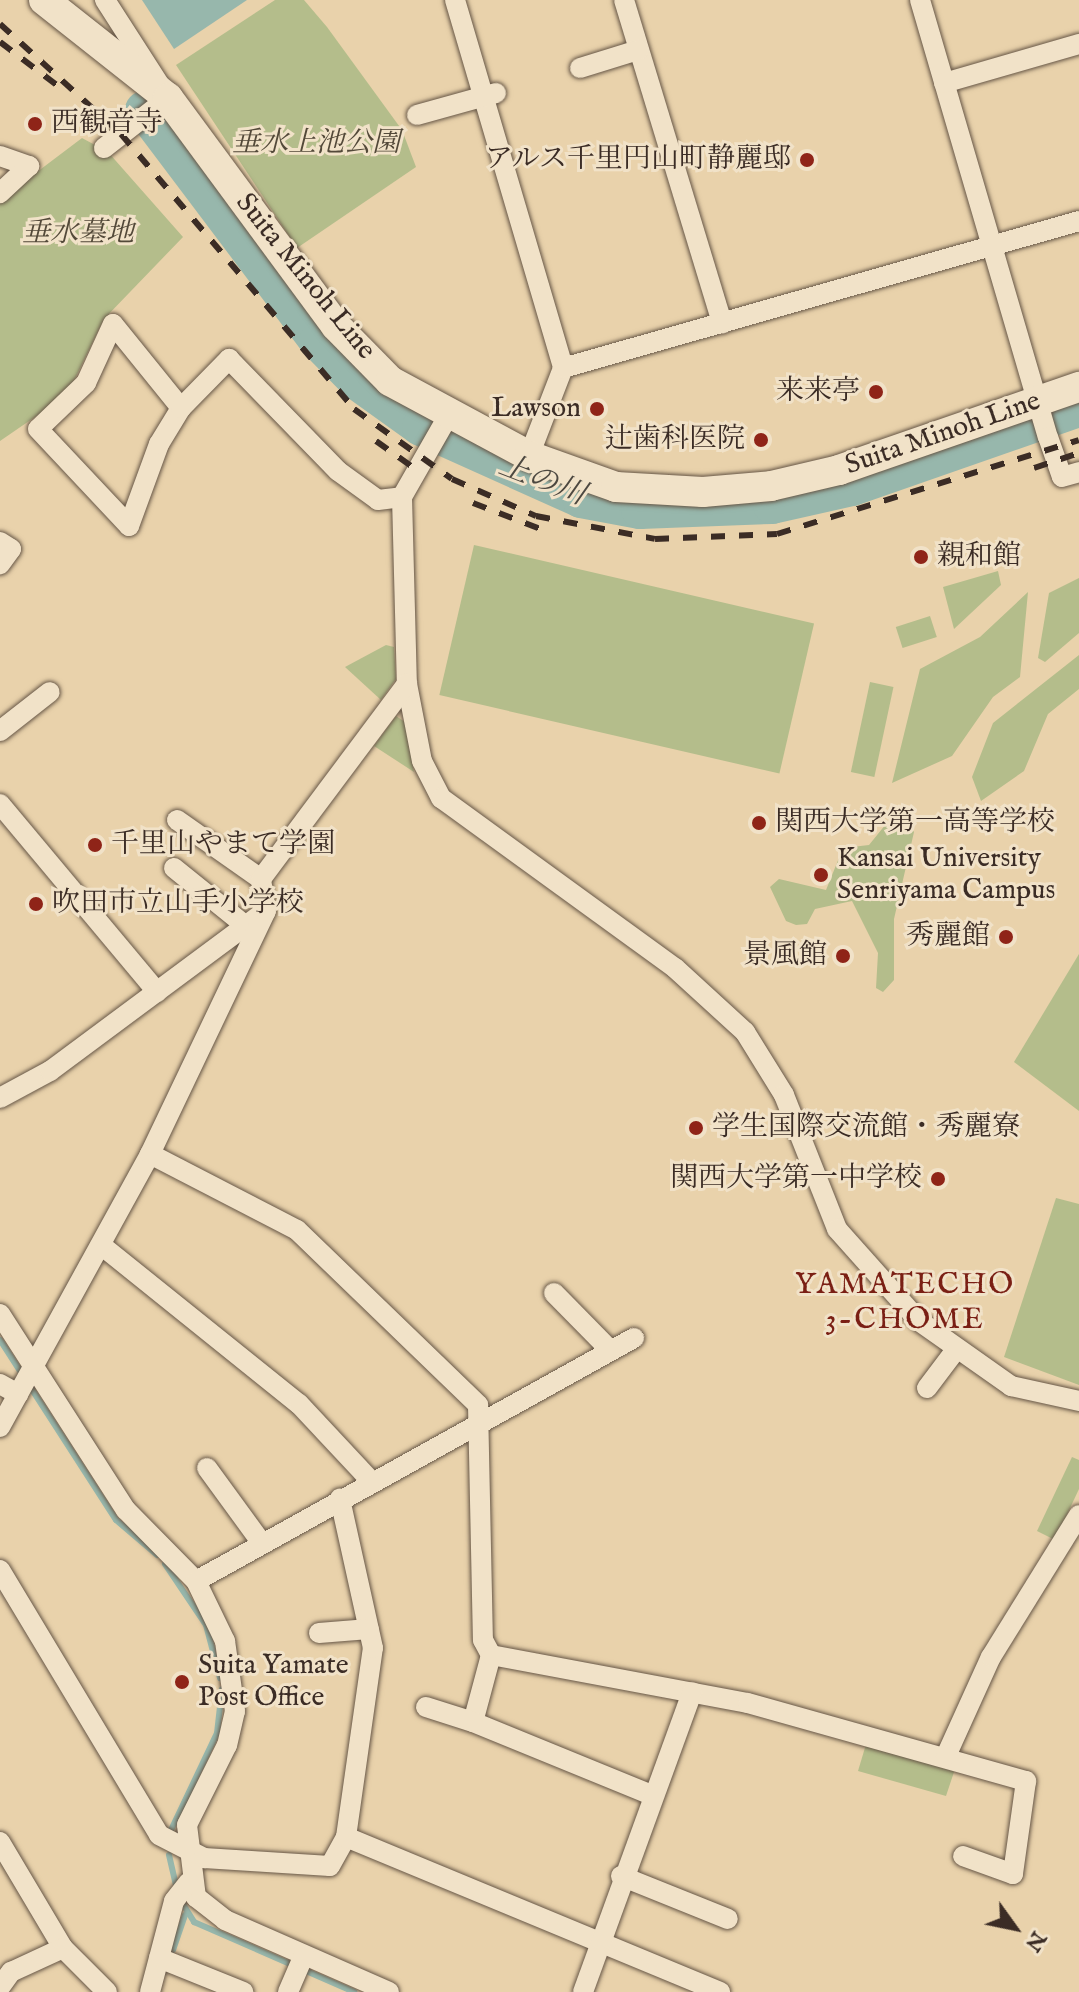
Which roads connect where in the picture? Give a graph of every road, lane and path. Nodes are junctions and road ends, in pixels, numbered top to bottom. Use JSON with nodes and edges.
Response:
{"nodes":[{"id":1,"x":44,"y":0,"type":"edge"},
{"id":2,"x":105,"y":0,"type":"edge"},
{"id":3,"x":455,"y":0,"type":"edge"},
{"id":4,"x":624,"y":0,"type":"edge"},
{"id":5,"x":920,"y":0,"type":"edge"},
{"id":6,"x":1079,"y":44,"type":"edge"},
{"id":7,"x":638,"y":50,"type":"junction"},
{"id":8,"x":580,"y":68,"type":"dead end"},
{"id":9,"x":944,"y":83,"type":"junction"},
{"id":10,"x":490,"y":95,"type":"junction"},
{"id":11,"x":161,"y":103,"type":"junction"},
{"id":12,"x":417,"y":115,"type":"dead end"},
{"id":13,"x":104,"y":148,"type":"dead end"},
{"id":14,"x":0,"y":156,"type":"edge"},
{"id":15,"x":0,"y":193,"type":"edge"},
{"id":16,"x":1079,"y":221,"type":"edge"},
{"id":17,"x":993,"y":246,"type":"junction"},
{"id":18,"x":722,"y":323,"type":"junction"},
{"id":19,"x":563,"y":368,"type":"junction"},
{"id":20,"x":1079,"y":387,"type":"edge"},
{"id":21,"x":1040,"y":407,"type":"junction"},
{"id":22,"x":181,"y":408,"type":"junction"},
{"id":23,"x":444,"y":424,"type":"junction"},
{"id":24,"x":529,"y":456,"type":"junction"},
{"id":25,"x":1079,"y":472,"type":"edge"},
{"id":26,"x":402,"y":497,"type":"junction"},
{"id":27,"x":0,"y":542,"type":"edge"},
{"id":28,"x":0,"y":564,"type":"edge"},
{"id":29,"x":407,"y":684,"type":"junction"},
{"id":30,"x":50,"y":692,"type":"dead end"},
{"id":31,"x":0,"y":731,"type":"edge"},
{"id":32,"x":0,"y":804,"type":"edge"},
{"id":33,"x":177,"y":820,"type":"dead end"},
{"id":34,"x":174,"y":868,"type":"dead end"},
{"id":35,"x":261,"y":879,"type":"junction"},
{"id":36,"x":266,"y":911,"type":"junction"},
{"id":37,"x":246,"y":926,"type":"junction"},
{"id":38,"x":157,"y":992,"type":"junction"},
{"id":39,"x":0,"y":1098,"type":"edge"},
{"id":40,"x":150,"y":1154,"type":"junction"},
{"id":41,"x":101,"y":1245,"type":"junction"},
{"id":42,"x":554,"y":1293,"type":"dead end"},
{"id":43,"x":0,"y":1314,"type":"edge"},
{"id":44,"x":634,"y":1338,"type":"dead end"},
{"id":45,"x":609,"y":1349,"type":"junction"},
{"id":46,"x":955,"y":1351,"type":"junction"},
{"id":47,"x":21,"y":1381,"type":"edge"},
{"id":48,"x":927,"y":1388,"type":"dead end"},
{"id":49,"x":1079,"y":1401,"type":"edge"},
{"id":50,"x":479,"y":1421,"type":"junction"},
{"id":51,"x":0,"y":1427,"type":"edge"},
{"id":52,"x":207,"y":1468,"type":"dead end"},
{"id":53,"x":371,"y":1481,"type":"junction"},
{"id":54,"x":340,"y":1499,"type":"junction"},
{"id":55,"x":1079,"y":1515,"type":"edge"},
{"id":56,"x":261,"y":1542,"type":"junction"},
{"id":57,"x":0,"y":1570,"type":"edge"},
{"id":58,"x":196,"y":1581,"type":"junction"},
{"id":59,"x":369,"y":1629,"type":"junction"},
{"id":60,"x":319,"y":1633,"type":"dead end"},
{"id":61,"x":491,"y":1655,"type":"junction"},
{"id":62,"x":692,"y":1692,"type":"junction"},
{"id":63,"x":426,"y":1707,"type":"dead end"},
{"id":64,"x":473,"y":1722,"type":"junction"},
{"id":65,"x":946,"y":1756,"type":"junction"},
{"id":66,"x":652,"y":1795,"type":"junction"},
{"id":67,"x":346,"y":1837,"type":"junction"},
{"id":68,"x":0,"y":1842,"type":"edge"},
{"id":69,"x":187,"y":1852,"type":"junction"},
{"id":70,"x":963,"y":1856,"type":"dead end"},
{"id":71,"x":621,"y":1876,"type":"junction"},
{"id":72,"x":182,"y":1891,"type":"junction"},
{"id":73,"x":728,"y":1919,"type":"dead end"},
{"id":74,"x":595,"y":1942,"type":"junction"},
{"id":75,"x":63,"y":1948,"type":"junction"},
{"id":76,"x":159,"y":1958,"type":"junction"},
{"id":77,"x":297,"y":1972,"type":"edge"},
{"id":78,"x":0,"y":1987,"type":"edge"},
{"id":79,"x":107,"y":1992,"type":"edge"},
{"id":80,"x":150,"y":1992,"type":"edge"},
{"id":81,"x":243,"y":1992,"type":"edge"},
{"id":82,"x":389,"y":1992,"type":"edge"},
{"id":83,"x":583,"y":1992,"type":"edge"},
{"id":84,"x":720,"y":1992,"type":"edge"}],
"edges":[{"from":1,"to":11,"type":"main road","name":"Suita Minoh Line"},
{"from":2,"to":11,"type":"street"},
{"from":3,"to":10,"type":"street"},
{"from":4,"to":7,"type":"street"},
{"from":5,"to":9,"type":"street"},
{"from":6,"to":9,"type":"street"},
{"from":7,"to":8,"type":"street"},
{"from":7,"to":18,"type":"street"},
{"from":9,"to":17,"type":"street"},
{"from":10,"to":12,"type":"street"},
{"from":10,"to":19,"type":"street"},
{"from":11,"to":13,"type":"street"},
{"from":11,"to":23,"type":"main road","name":"Suita Minoh Line"},
{"from":14,"to":15,"type":"street"},
{"from":16,"to":17,"type":"street"},
{"from":17,"to":18,"type":"street"},
{"from":17,"to":21,"type":"street"},
{"from":18,"to":19,"type":"street"},
{"from":19,"to":24,"type":"street"},
{"from":20,"to":21,"type":"main road","name":"Suita Minoh Line"},
{"from":21,"to":24,"type":"main road","name":"Suita Minoh Line"},
{"from":21,"to":25,"type":"street"},
{"from":22,"to":22,"type":"street"},
{"from":22,"to":26,"type":"street"},
{"from":23,"to":24,"type":"main road","name":"Suita Minoh Line"},
{"from":23,"to":26,"type":"street"},
{"from":26,"to":29,"type":"street"},
{"from":27,"to":28,"type":"street"},
{"from":29,"to":35,"type":"street"},
{"from":29,"to":46,"type":"street"},
{"from":30,"to":31,"type":"street"},
{"from":32,"to":38,"type":"street"},
{"from":33,"to":35,"type":"street"},
{"from":34,"to":37,"type":"street"},
{"from":35,"to":36,"type":"street"},
{"from":36,"to":37,"type":"street"},
{"from":36,"to":40,"type":"street"},
{"from":37,"to":38,"type":"street"},
{"from":38,"to":39,"type":"street"},
{"from":40,"to":41,"type":"street"},
{"from":40,"to":50,"type":"street"},
{"from":41,"to":47,"type":"street"},
{"from":41,"to":53,"type":"street"},
{"from":42,"to":45,"type":"street"},
{"from":43,"to":47,"type":"street"},
{"from":44,"to":45,"type":"street"},
{"from":45,"to":50,"type":"street"},
{"from":46,"to":48,"type":"street"},
{"from":46,"to":49,"type":"street"},
{"from":47,"to":51,"type":"street"},
{"from":47,"to":58,"type":"street"},
{"from":50,"to":53,"type":"street"},
{"from":50,"to":61,"type":"street"},
{"from":52,"to":56,"type":"street"},
{"from":53,"to":54,"type":"street"},
{"from":54,"to":56,"type":"street"},
{"from":54,"to":59,"type":"street"},
{"from":55,"to":65,"type":"street"},
{"from":56,"to":58,"type":"street"},
{"from":57,"to":69,"type":"street"},
{"from":58,"to":69,"type":"street"},
{"from":59,"to":60,"type":"street"},
{"from":59,"to":67,"type":"street"},
{"from":61,"to":62,"type":"street"},
{"from":61,"to":64,"type":"street"},
{"from":62,"to":65,"type":"street"},
{"from":62,"to":66,"type":"street"},
{"from":63,"to":64,"type":"street"},
{"from":64,"to":66,"type":"street"},
{"from":65,"to":70,"type":"street"},
{"from":66,"to":71,"type":"street"},
{"from":67,"to":69,"type":"street"},
{"from":67,"to":74,"type":"street"},
{"from":68,"to":75,"type":"street"},
{"from":69,"to":72,"type":"street"},
{"from":71,"to":73,"type":"street"},
{"from":71,"to":74,"type":"street"},
{"from":72,"to":76,"type":"street"},
{"from":72,"to":77,"type":"street"},
{"from":74,"to":83,"type":"street"},
{"from":74,"to":84,"type":"street"},
{"from":75,"to":78,"type":"street"},
{"from":75,"to":79,"type":"street"},
{"from":76,"to":80,"type":"street"},
{"from":76,"to":81,"type":"street"},
{"from":77,"to":82,"type":"street"}]}
